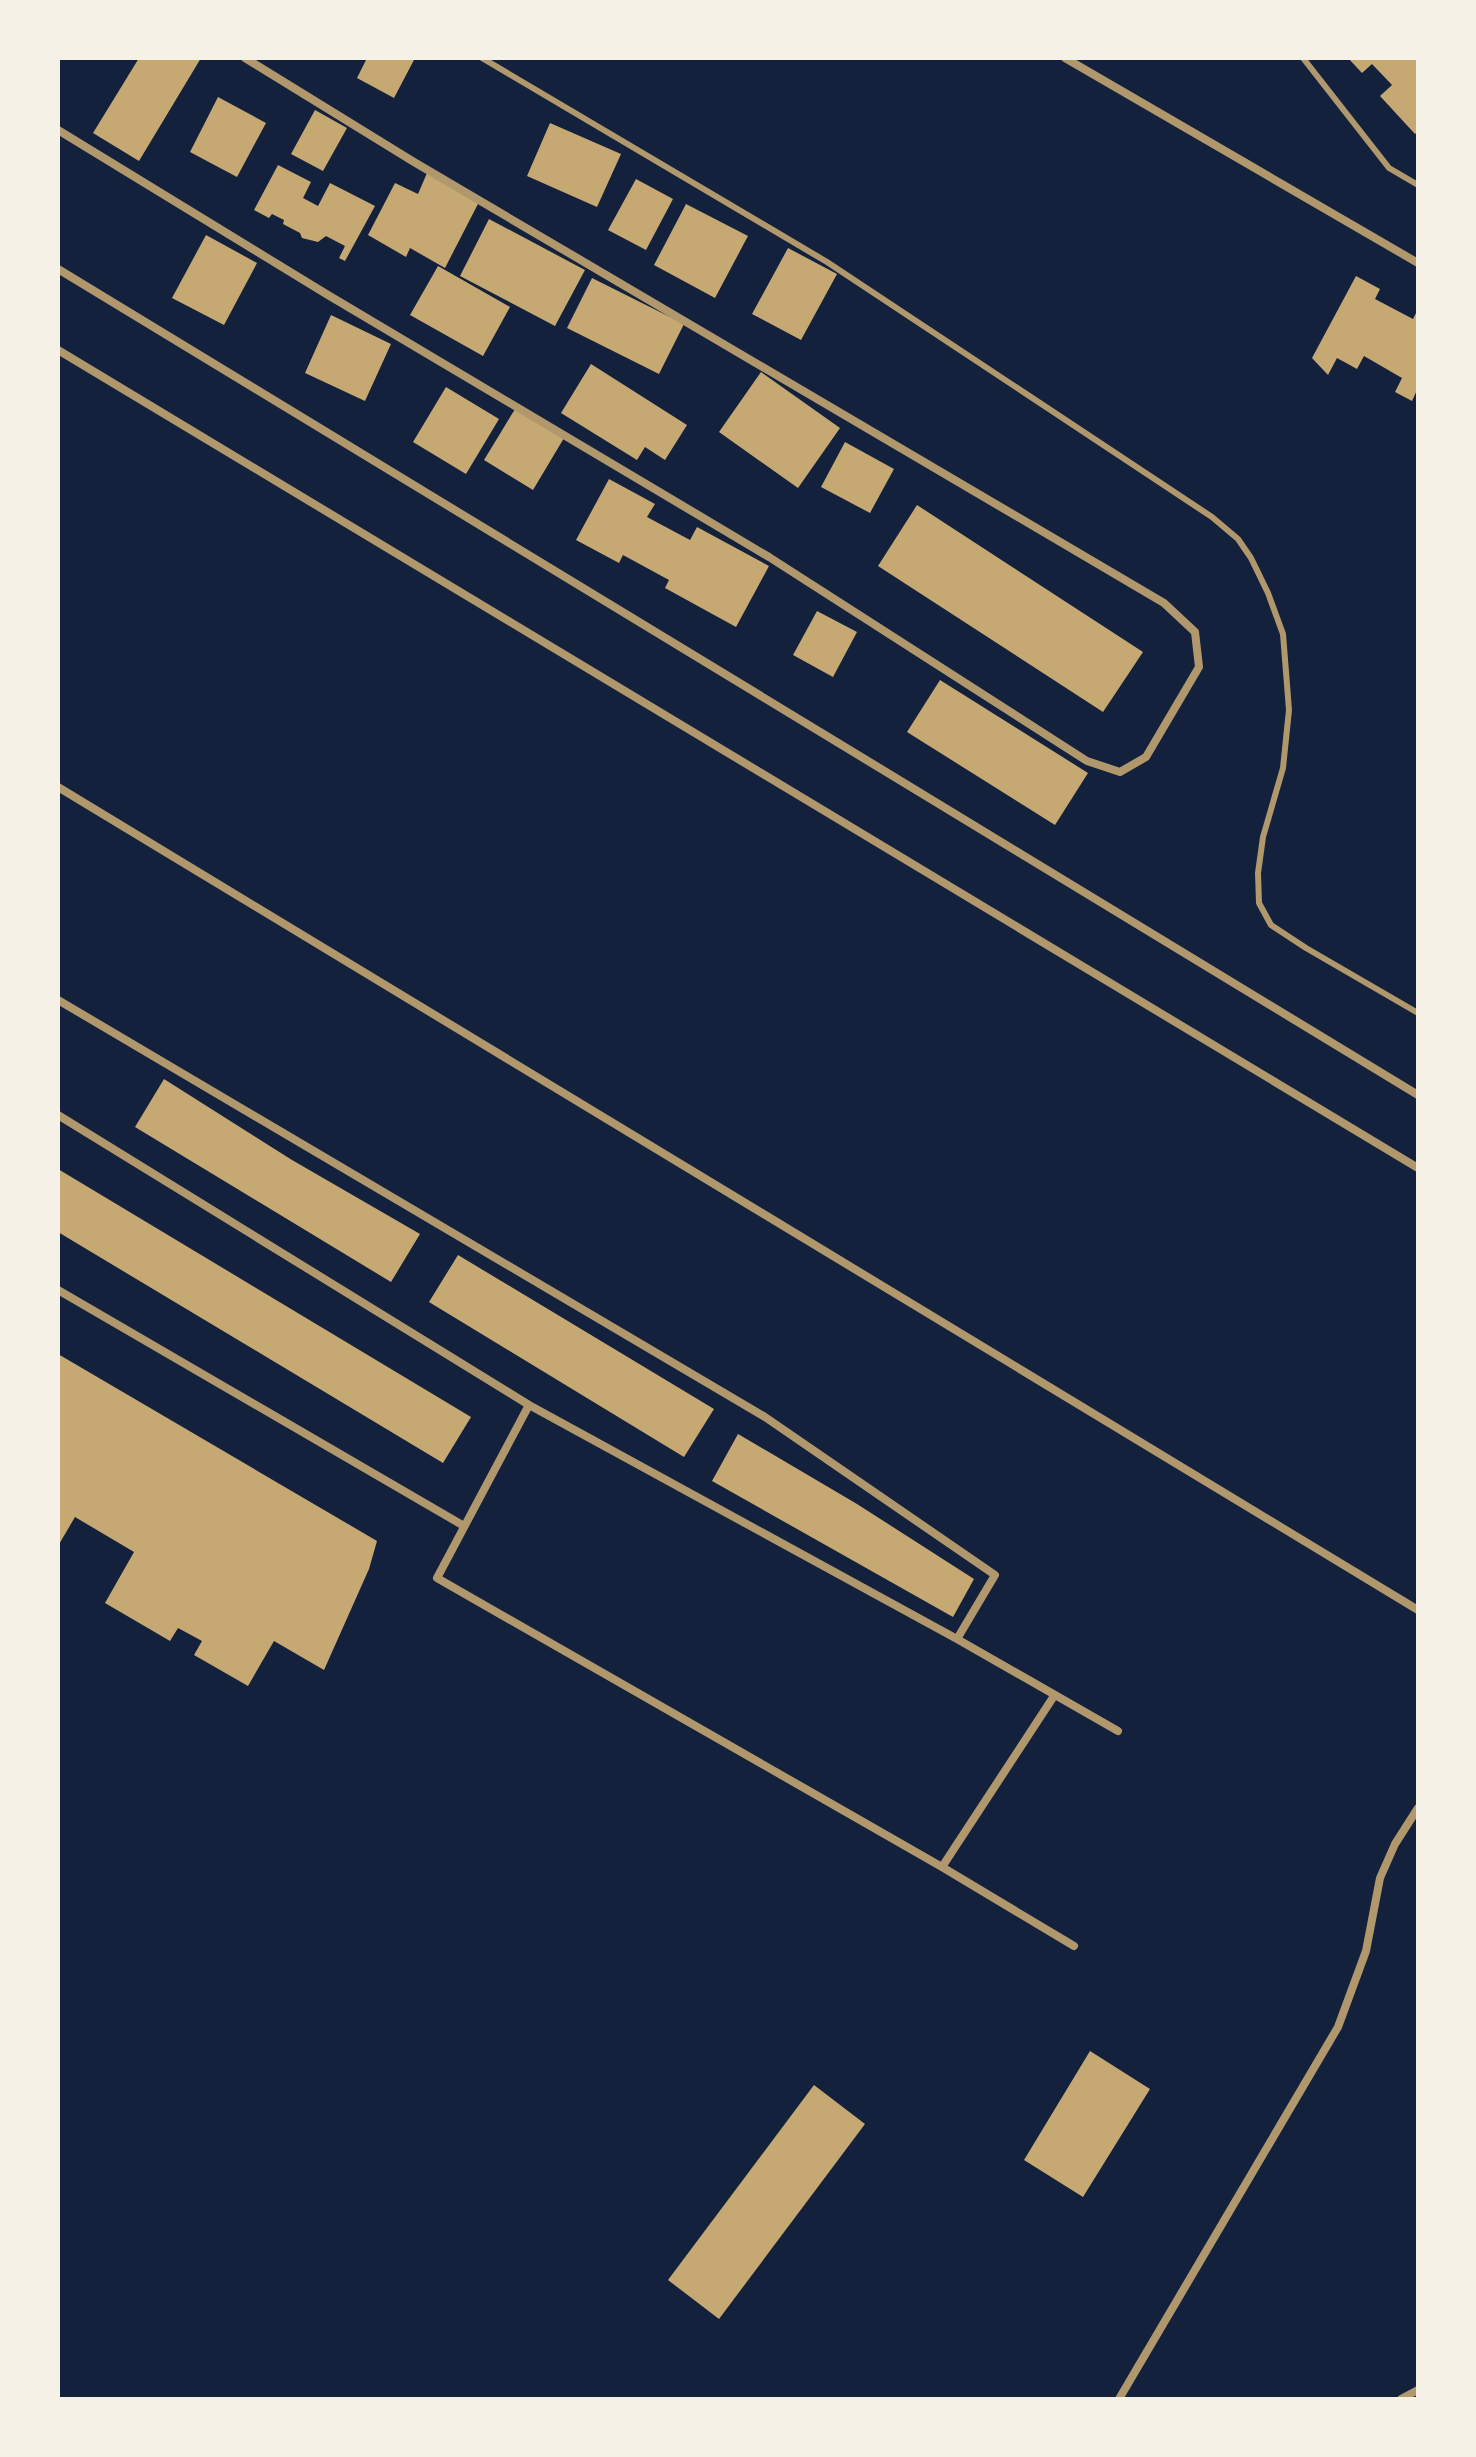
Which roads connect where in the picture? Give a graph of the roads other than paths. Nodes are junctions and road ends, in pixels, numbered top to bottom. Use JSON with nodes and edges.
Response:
{"nodes":[{"id":1,"x":245,"y":58,"type":"edge"},
{"id":2,"x":482,"y":58,"type":"edge"},
{"id":3,"x":1065,"y":58,"type":"edge"},
{"id":4,"x":1303,"y":58,"type":"edge"},
{"id":5,"x":58,"y":130,"type":"edge"},
{"id":6,"x":1418,"y":185,"type":"edge"},
{"id":7,"x":1418,"y":263,"type":"edge"},
{"id":8,"x":58,"y":269,"type":"edge"},
{"id":9,"x":58,"y":350,"type":"edge"},
{"id":10,"x":58,"y":787,"type":"edge"},
{"id":11,"x":58,"y":1000,"type":"edge"},
{"id":12,"x":1418,"y":1013,"type":"edge"},
{"id":13,"x":1418,"y":1095,"type":"edge"},
{"id":14,"x":58,"y":1115,"type":"edge"},
{"id":15,"x":1418,"y":1168,"type":"edge"},
{"id":16,"x":58,"y":1290,"type":"edge"},
{"id":17,"x":529,"y":1405,"type":"junction"},
{"id":18,"x":464,"y":1526,"type":"junction"},
{"id":19,"x":1418,"y":1610,"type":"edge"},
{"id":20,"x":957,"y":1639,"type":"junction"},
{"id":21,"x":1054,"y":1696,"type":"junction"},
{"id":22,"x":1118,"y":1731,"type":"dead end"},
{"id":23,"x":1418,"y":1808,"type":"edge"},
{"id":24,"x":942,"y":1867,"type":"junction"},
{"id":25,"x":1074,"y":1946,"type":"dead end"},
{"id":26,"x":1418,"y":2390,"type":"edge"},
{"id":27,"x":1119,"y":2399,"type":"edge"},
{"id":28,"x":1401,"y":2399,"type":"edge"}],
"edges":[{"from":1,"to":5,"type":"street"},
{"from":2,"to":12,"type":"lane"},
{"from":3,"to":7,"type":"street"},
{"from":4,"to":6,"type":"lane"},
{"from":8,"to":13,"type":"street"},
{"from":9,"to":15,"type":"street"},
{"from":10,"to":19,"type":"street"},
{"from":11,"to":20,"type":"street"},
{"from":14,"to":17,"type":"street"},
{"from":16,"to":18,"type":"street"},
{"from":17,"to":18,"type":"street"},
{"from":17,"to":20,"type":"street"},
{"from":18,"to":24,"type":"street"},
{"from":20,"to":21,"type":"street"},
{"from":21,"to":22,"type":"street"},
{"from":21,"to":24,"type":"street"},
{"from":23,"to":27,"type":"street"},
{"from":24,"to":25,"type":"street"},
{"from":26,"to":28,"type":"street"}]}
